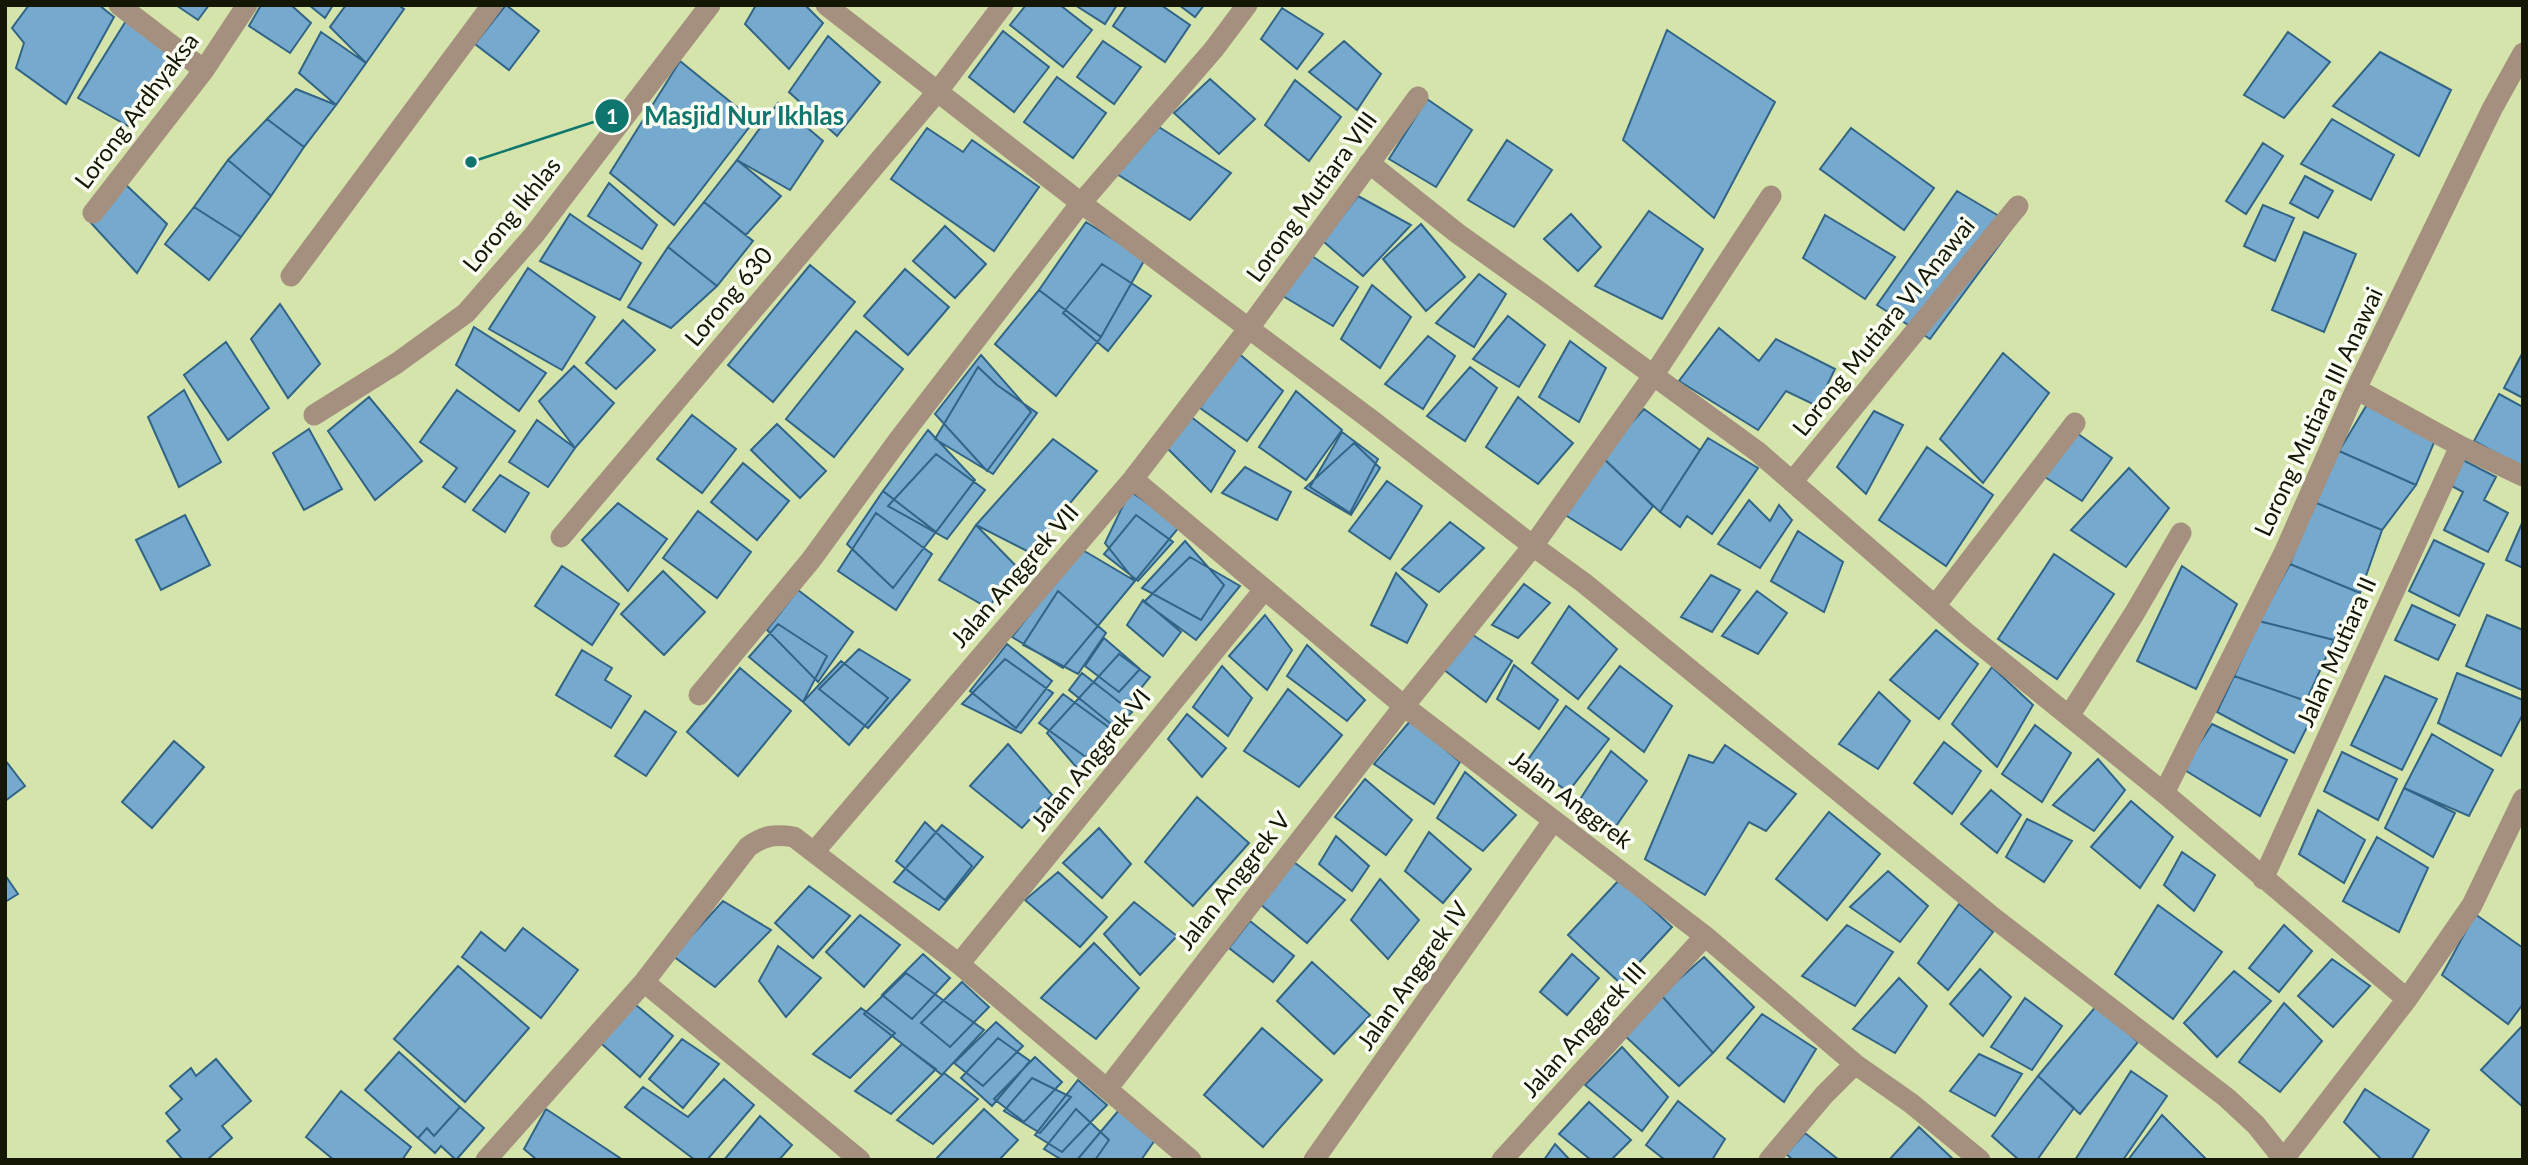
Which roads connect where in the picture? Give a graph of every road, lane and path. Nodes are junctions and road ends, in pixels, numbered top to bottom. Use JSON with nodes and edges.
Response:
{"nodes":[{"id":1,"x":119,"y":5,"type":"edge"},
{"id":2,"x":247,"y":5,"type":"edge"},
{"id":3,"x":492,"y":5,"type":"edge"},
{"id":4,"x":710,"y":5,"type":"edge"},
{"id":5,"x":826,"y":5,"type":"edge"},
{"id":6,"x":1003,"y":5,"type":"edge"},
{"id":7,"x":1247,"y":5,"type":"edge"},
{"id":8,"x":2523,"y":53,"type":"edge"},
{"id":9,"x":204,"y":70,"type":"junction"},
{"id":10,"x":938,"y":92,"type":"junction"},
{"id":11,"x":1418,"y":97,"type":"dead end"},
{"id":12,"x":1368,"y":163,"type":"junction"},
{"id":13,"x":1770,"y":196,"type":"dead end"},
{"id":14,"x":1081,"y":203,"type":"junction"},
{"id":15,"x":2018,"y":206,"type":"dead end"},
{"id":16,"x":93,"y":213,"type":"dead end"},
{"id":17,"x":291,"y":276,"type":"dead end"},
{"id":18,"x":1249,"y":328,"type":"junction"},
{"id":19,"x":1653,"y":376,"type":"junction"},
{"id":20,"x":2356,"y":389,"type":"junction"},
{"id":21,"x":314,"y":415,"type":"dead end"},
{"id":22,"x":2075,"y":423,"type":"dead end"},
{"id":23,"x":2460,"y":446,"type":"junction"},
{"id":24,"x":2523,"y":476,"type":"edge"},
{"id":25,"x":1133,"y":479,"type":"junction"},
{"id":26,"x":1791,"y":482,"type":"junction"},
{"id":27,"x":2181,"y":533,"type":"dead end"},
{"id":28,"x":561,"y":537,"type":"dead end"},
{"id":29,"x":1533,"y":546,"type":"junction"},
{"id":30,"x":1264,"y":590,"type":"junction"},
{"id":31,"x":1935,"y":607,"type":"junction"},
{"id":32,"x":699,"y":695,"type":"dead end"},
{"id":33,"x":1404,"y":706,"type":"junction"},
{"id":34,"x":2069,"y":716,"type":"junction"},
{"id":35,"x":2164,"y":793,"type":"junction"},
{"id":36,"x":2523,"y":799,"type":"edge"},
{"id":37,"x":1553,"y":821,"type":"junction"},
{"id":38,"x":814,"y":852,"type":"junction"},
{"id":39,"x":2263,"y":879,"type":"junction"},
{"id":40,"x":1705,"y":936,"type":"junction"},
{"id":41,"x":959,"y":964,"type":"junction"},
{"id":42,"x":644,"y":982,"type":"junction"},
{"id":43,"x":2407,"y":999,"type":"junction"},
{"id":44,"x":1855,"y":1064,"type":"junction"},
{"id":45,"x":1107,"y":1089,"type":"junction"},
{"id":46,"x":837,"y":1152,"type":"edge"},
{"id":47,"x":486,"y":1160,"type":"edge"},
{"id":48,"x":860,"y":1160,"type":"edge"},
{"id":49,"x":1191,"y":1160,"type":"edge"},
{"id":50,"x":1314,"y":1160,"type":"edge"},
{"id":51,"x":1502,"y":1160,"type":"edge"},
{"id":52,"x":1769,"y":1160,"type":"edge"},
{"id":53,"x":1980,"y":1160,"type":"edge"},
{"id":54,"x":2283,"y":1160,"type":"edge"}],
"edges":[{"from":1,"to":9,"type":"street"},
{"from":2,"to":9,"type":"street","name":"Lorong Ardhyaksa"},
{"from":3,"to":17,"type":"street"},
{"from":4,"to":21,"type":"street","name":"Lorong Ikhlas"},
{"from":5,"to":10,"type":"street"},
{"from":6,"to":10,"type":"street","name":"Lorong 630"},
{"from":7,"to":14,"type":"street"},
{"from":8,"to":20,"type":"street","name":"Lorong Mutiara III Anawai"},
{"from":9,"to":16,"type":"street","name":"Lorong Ardhyaksa"},
{"from":10,"to":14,"type":"street"},
{"from":10,"to":28,"type":"street","name":"Lorong 630"},
{"from":11,"to":12,"type":"street","name":"Lorong Mutiara VIII"},
{"from":12,"to":18,"type":"street","name":"Lorong Mutiara VIII"},
{"from":12,"to":19,"type":"street"},
{"from":13,"to":19,"type":"street","name":"Jalan Anggrek V"},
{"from":14,"to":18,"type":"street"},
{"from":14,"to":32,"type":"street"},
{"from":15,"to":26,"type":"street","name":"Lorong Mutiara VI Anawai"},
{"from":18,"to":25,"type":"street","name":"Jalan Anggrek VII"},
{"from":18,"to":29,"type":"street"},
{"from":19,"to":26,"type":"street"},
{"from":19,"to":29,"type":"street","name":"Jalan Anggrek V"},
{"from":20,"to":23,"type":"street"},
{"from":20,"to":35,"type":"street","name":"Lorong Mutiara III Anawai"},
{"from":22,"to":31,"type":"street"},
{"from":23,"to":24,"type":"street"},
{"from":23,"to":39,"type":"street","name":"Jalan Mutiara II"},
{"from":25,"to":30,"type":"street","name":"Jalan Anggrek"},
{"from":25,"to":38,"type":"street","name":"Jalan Anggrek VII"},
{"from":26,"to":31,"type":"street"},
{"from":27,"to":34,"type":"street"},
{"from":29,"to":33,"type":"street","name":"Jalan Anggrek V"},
{"from":29,"to":54,"type":"street"},
{"from":30,"to":33,"type":"street","name":"Jalan Anggrek"},
{"from":30,"to":41,"type":"street","name":"Jalan Anggrek VI"},
{"from":31,"to":34,"type":"street"},
{"from":33,"to":37,"type":"street","name":"Jalan Anggrek"},
{"from":33,"to":45,"type":"street","name":"Jalan Anggrek V"},
{"from":34,"to":35,"type":"street"},
{"from":35,"to":39,"type":"street"},
{"from":36,"to":43,"type":"street"},
{"from":37,"to":40,"type":"street","name":"Jalan Anggrek"},
{"from":37,"to":50,"type":"street","name":"Jalan Anggrek IV"},
{"from":38,"to":41,"type":"street"},
{"from":38,"to":42,"type":"street"},
{"from":39,"to":43,"type":"street"},
{"from":40,"to":44,"type":"street","name":"Jalan Anggrek"},
{"from":40,"to":51,"type":"street","name":"Jalan Anggrek III"},
{"from":41,"to":45,"type":"street"},
{"from":42,"to":46,"type":"street"},
{"from":42,"to":47,"type":"street"},
{"from":43,"to":54,"type":"street"},
{"from":44,"to":52,"type":"street"},
{"from":44,"to":53,"type":"street","name":"Jalan Anggrek"},
{"from":45,"to":49,"type":"street"},
{"from":46,"to":48,"type":"street"}]}
